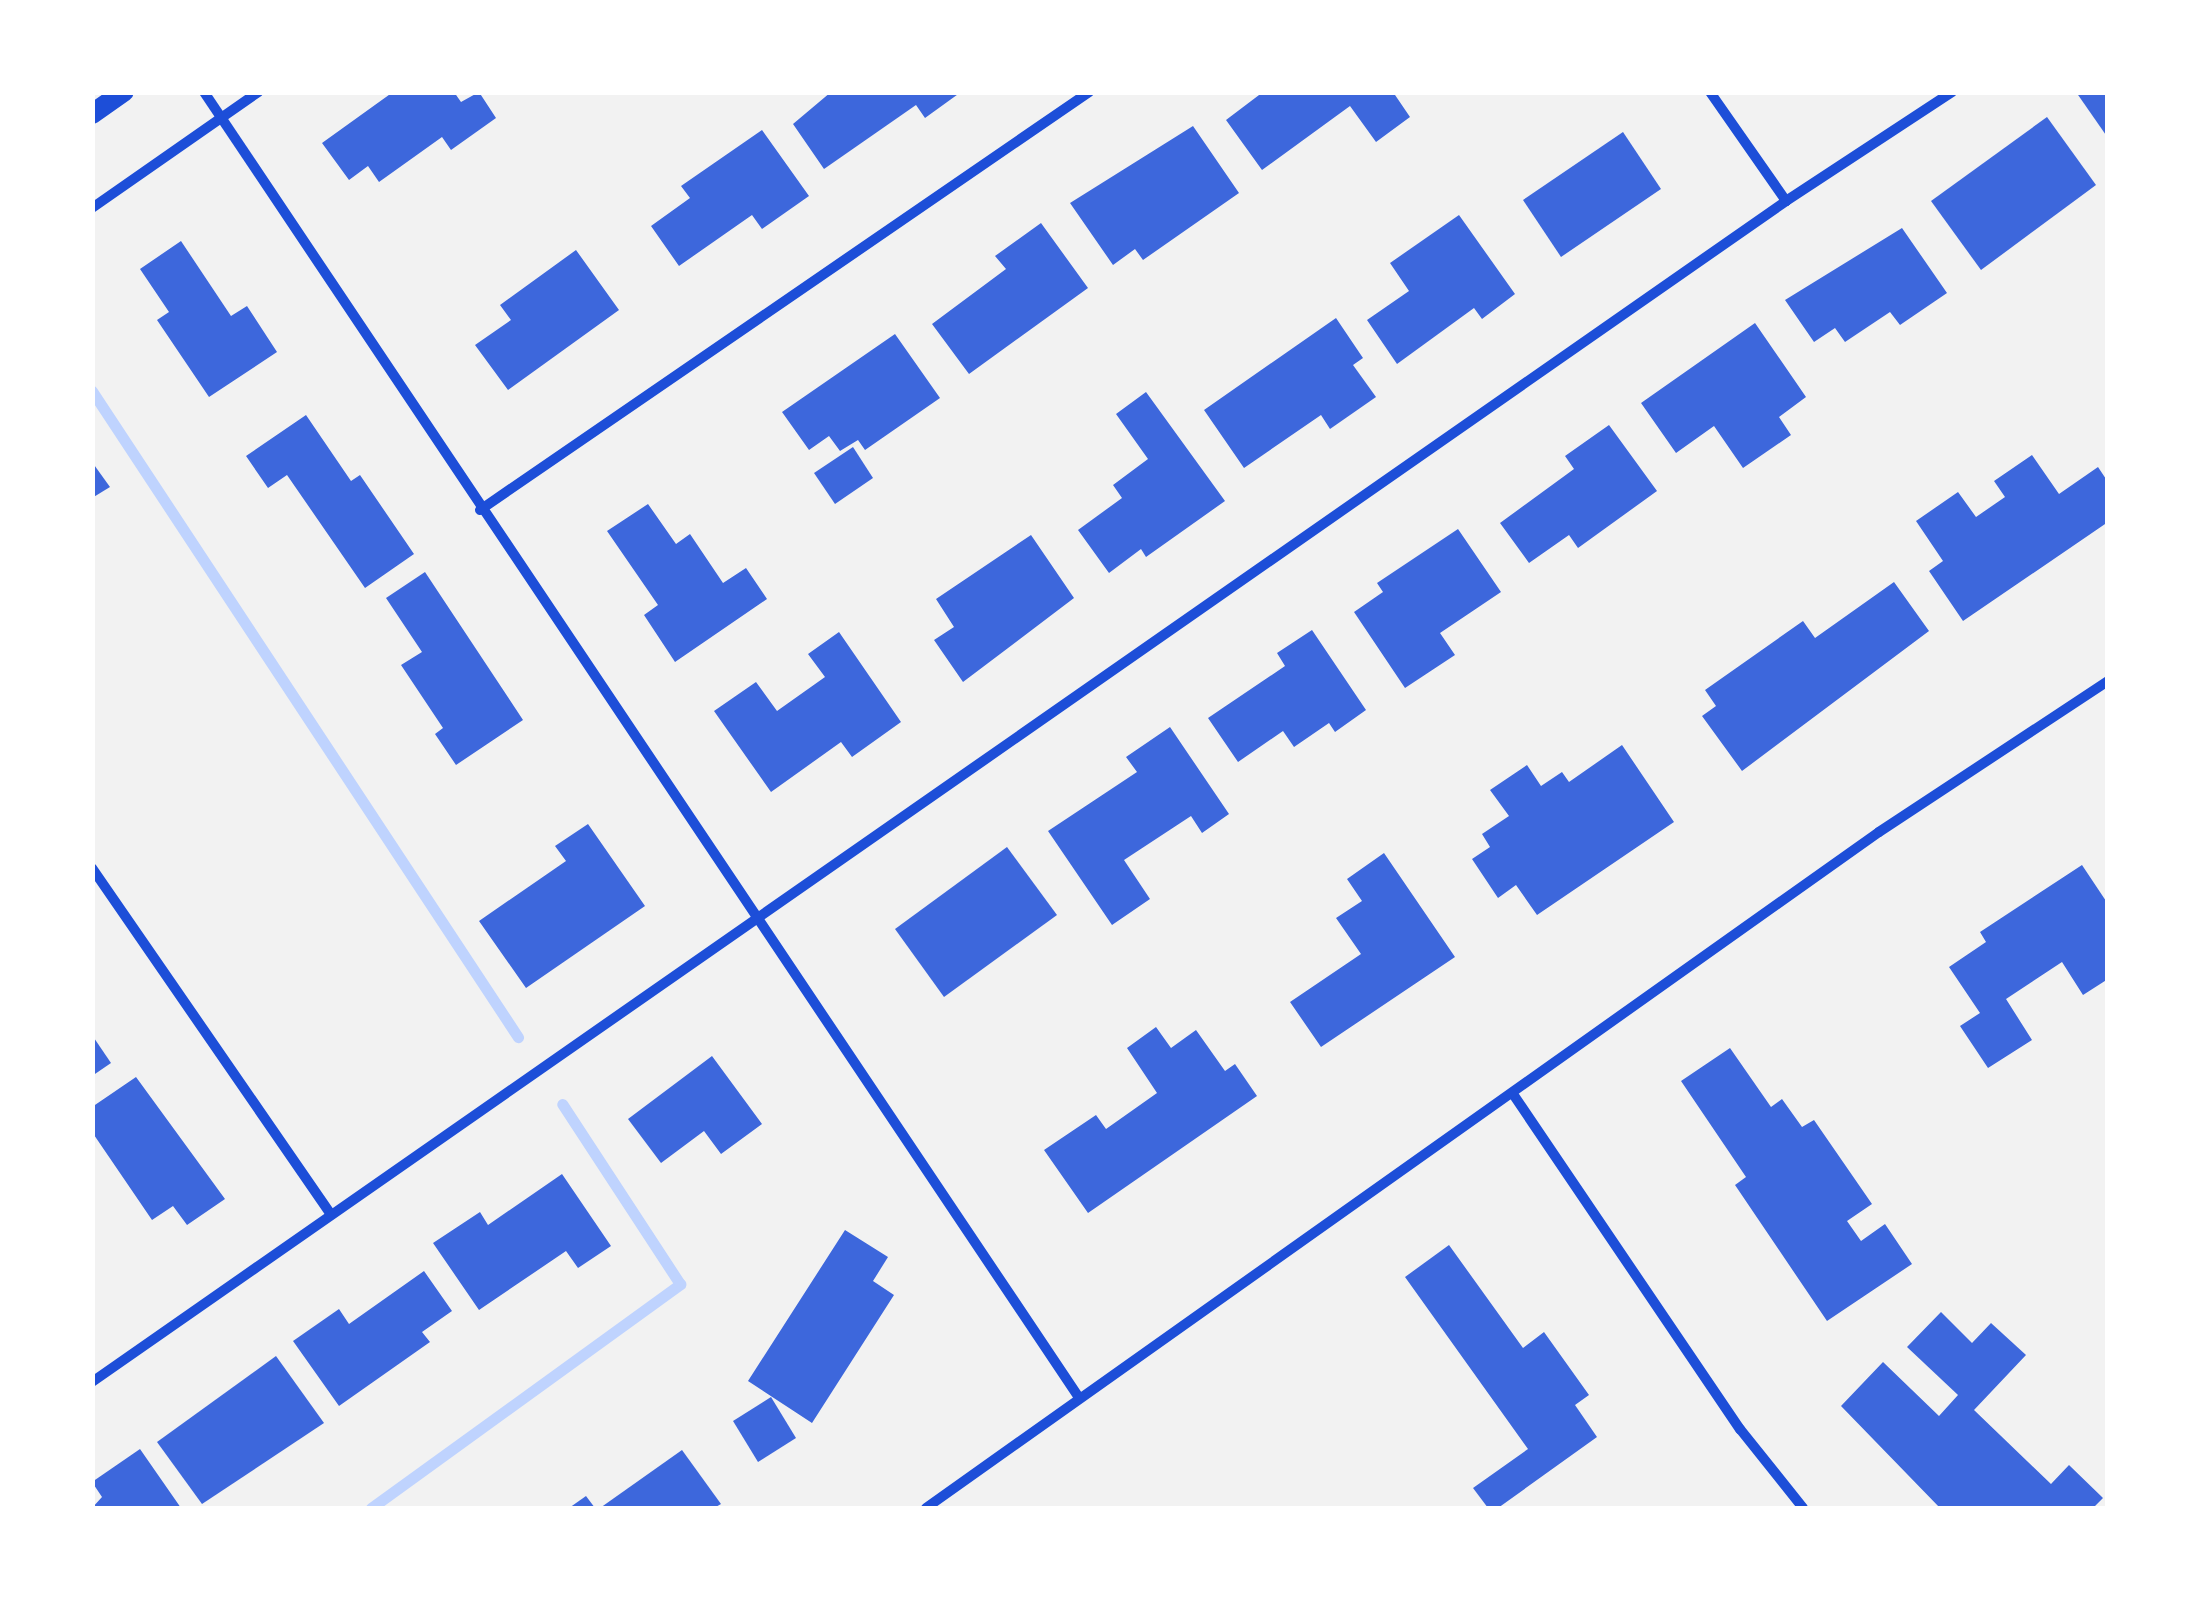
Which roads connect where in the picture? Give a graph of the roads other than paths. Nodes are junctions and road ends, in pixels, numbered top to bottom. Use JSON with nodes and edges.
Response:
{"nodes":[{"id":1,"x":124,"y":92,"type":"edge"},
{"id":2,"x":204,"y":92,"type":"edge"},
{"id":3,"x":258,"y":92,"type":"edge"},
{"id":4,"x":1088,"y":92,"type":"edge"},
{"id":5,"x":1710,"y":92,"type":"edge"},
{"id":6,"x":1952,"y":92,"type":"edge"},
{"id":7,"x":92,"y":114,"type":"edge"},
{"id":8,"x":222,"y":117,"type":"junction"},
{"id":9,"x":1786,"y":201,"type":"junction"},
{"id":10,"x":92,"y":208,"type":"edge"},
{"id":11,"x":480,"y":510,"type":"junction"},
{"id":12,"x":2108,"y":681,"type":"edge"},
{"id":13,"x":92,"y":868,"type":"edge"},
{"id":14,"x":754,"y":921,"type":"junction"},
{"id":15,"x":1513,"y":1094,"type":"junction"},
{"id":16,"x":331,"y":1214,"type":"junction"},
{"id":17,"x":92,"y":1382,"type":"edge"},
{"id":18,"x":1078,"y":1396,"type":"junction"},
{"id":19,"x":926,"y":1508,"type":"edge"},
{"id":20,"x":1802,"y":1508,"type":"edge"}],
"edges":[{"from":1,"to":7,"type":"main road"},
{"from":2,"to":8,"type":"street"},
{"from":3,"to":8,"type":"street"},
{"from":4,"to":11,"type":"street"},
{"from":5,"to":9,"type":"street"},
{"from":6,"to":9,"type":"street"},
{"from":8,"to":10,"type":"street"},
{"from":8,"to":11,"type":"street"},
{"from":9,"to":14,"type":"street"},
{"from":11,"to":14,"type":"street"},
{"from":12,"to":15,"type":"street"},
{"from":13,"to":16,"type":"street"},
{"from":14,"to":16,"type":"street"},
{"from":14,"to":18,"type":"street"},
{"from":15,"to":18,"type":"street"},
{"from":15,"to":20,"type":"street"},
{"from":16,"to":17,"type":"street"},
{"from":18,"to":19,"type":"street"}]}
